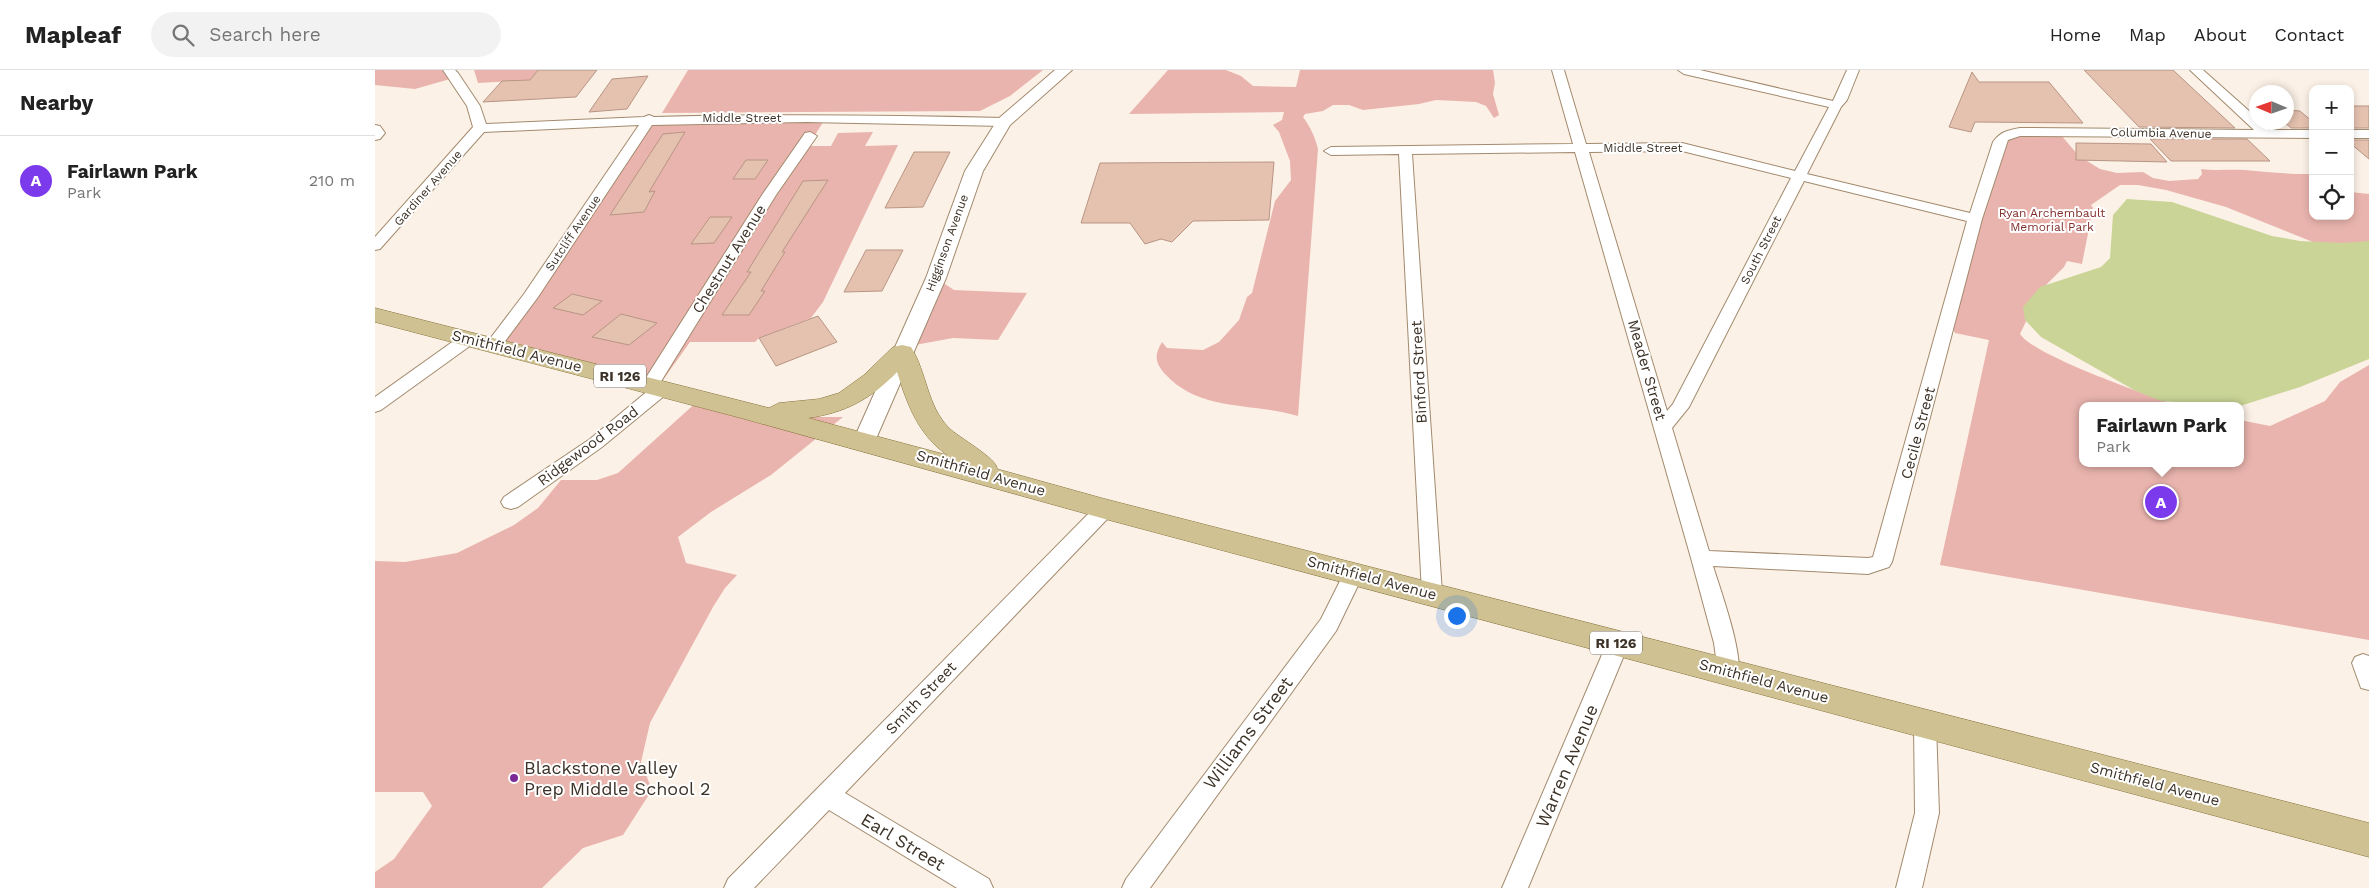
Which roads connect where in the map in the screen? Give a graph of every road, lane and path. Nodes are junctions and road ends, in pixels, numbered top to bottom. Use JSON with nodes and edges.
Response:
{"nodes":[{"id":1,"x":449,"y":70,"type":"edge"},
{"id":2,"x":1064,"y":70,"type":"edge"},
{"id":3,"x":1558,"y":70,"type":"edge"},
{"id":4,"x":1684,"y":70,"type":"edge"},
{"id":5,"x":1853,"y":70,"type":"edge"},
{"id":6,"x":2196,"y":70,"type":"edge"},
{"id":7,"x":1836,"y":105,"type":"junction"},
{"id":8,"x":649,"y":120,"type":"junction"},
{"id":9,"x":1004,"y":122,"type":"junction"},
{"id":10,"x":480,"y":128,"type":"junction"},
{"id":11,"x":2010,"y":133,"type":"joint"},
{"id":12,"x":2266,"y":134,"type":"junction"},
{"id":13,"x":2309,"y":134,"type":"edge"},
{"id":14,"x":2354,"y":134,"type":"edge"},
{"id":15,"x":2369,"y":134,"type":"edge"},
{"id":16,"x":810,"y":136,"type":"dead end"},
{"id":17,"x":1581,"y":148,"type":"junction"},
{"id":18,"x":1405,"y":151,"type":"junction"},
{"id":19,"x":1331,"y":152,"type":"dead end"},
{"id":20,"x":1800,"y":174,"type":"junction"},
{"id":21,"x":1975,"y":218,"type":"junction"},
{"id":22,"x":375,"y":246,"type":"edge"},
{"id":23,"x":375,"y":315,"type":"edge"},
{"id":24,"x":469,"y":339,"type":"junction"},
{"id":25,"x":494,"y":344,"type":"junction"},
{"id":26,"x":902,"y":353,"type":"junction"},
{"id":27,"x":657,"y":386,"type":"junction"},
{"id":28,"x":375,"y":406,"type":"edge"},
{"id":29,"x":750,"y":412,"type":"junction"},
{"id":30,"x":1663,"y":427,"type":"junction"},
{"id":31,"x":865,"y":441,"type":"junction"},
{"id":32,"x":1003,"y":480,"type":"junction"},
{"id":33,"x":511,"y":502,"type":"dead end"},
{"id":34,"x":1105,"y":509,"type":"junction"},
{"id":35,"x":1701,"y":558,"type":"junction"},
{"id":36,"x":1353,"y":573,"type":"junction"},
{"id":37,"x":1432,"y":593,"type":"junction"},
{"id":38,"x":1618,"y":643,"type":"junction"},
{"id":39,"x":1729,"y":672,"type":"junction"},
{"id":40,"x":1925,"y":724,"type":"junction"},
{"id":41,"x":827,"y":795,"type":"junction"},
{"id":42,"x":2369,"y":841,"type":"edge"},
{"id":43,"x":737,"y":888,"type":"edge"},
{"id":44,"x":980,"y":888,"type":"edge"},
{"id":45,"x":1135,"y":888,"type":"edge"},
{"id":46,"x":1515,"y":888,"type":"edge"},
{"id":47,"x":1909,"y":888,"type":"edge"}],
"edges":[{"from":1,"to":10,"type":"street"},
{"from":2,"to":9,"type":"street","name":"Higginson Avenue"},
{"from":3,"to":17,"type":"street","name":"Meader Street"},
{"from":4,"to":7,"type":"street"},
{"from":5,"to":7,"type":"street","name":"South Street"},
{"from":6,"to":12,"type":"street"},
{"from":7,"to":20,"type":"street","name":"South Street"},
{"from":8,"to":9,"type":"street","name":"Middle Street"},
{"from":8,"to":10,"type":"street","name":"Middle Street"},
{"from":8,"to":25,"type":"street","name":"Sutcliff Avenue"},
{"from":9,"to":26,"type":"street","name":"Higginson Avenue"},
{"from":10,"to":22,"type":"street","name":"Gardiner Avenue"},
{"from":11,"to":12,"type":"street","name":"Columbia Avenue"},
{"from":11,"to":21,"type":"street","name":"Cecile Street"},
{"from":12,"to":13,"type":"street","name":"Columbia Avenue"},
{"from":14,"to":15,"type":"street"},
{"from":16,"to":27,"type":"street","name":"Chestnut Avenue"},
{"from":17,"to":18,"type":"street","name":"Middle Street"},
{"from":17,"to":20,"type":"street","name":"Middle Street"},
{"from":17,"to":30,"type":"street","name":"Meader Street"},
{"from":18,"to":19,"type":"street","name":"Middle Street"},
{"from":18,"to":37,"type":"street","name":"Binford Street"},
{"from":20,"to":21,"type":"street","name":"Middle Street"},
{"from":20,"to":30,"type":"street","name":"South Street"},
{"from":21,"to":35,"type":"street","name":"Cecile Street"},
{"from":23,"to":24,"type":"main road","name":"Smithfield Avenue","number":"RI 126"},
{"from":24,"to":25,"type":"main road","name":"Smithfield Avenue","number":"RI 126"},
{"from":24,"to":28,"type":"street"},
{"from":25,"to":27,"type":"main road","name":"Smithfield Avenue","number":"RI 126"},
{"from":26,"to":29,"type":"main road"},
{"from":26,"to":31,"type":"street","name":"Higginson Avenue"},
{"from":26,"to":32,"type":"main road"},
{"from":27,"to":29,"type":"main road","name":"Smithfield Avenue","number":"RI 126"},
{"from":27,"to":33,"type":"street","name":"Ridgewood Road"},
{"from":29,"to":31,"type":"main road","name":"Smithfield Avenue","number":"RI 126"},
{"from":30,"to":35,"type":"street","name":"Meader Street"},
{"from":31,"to":32,"type":"main road","name":"Smithfield Avenue","number":"RI 126"},
{"from":32,"to":34,"type":"main road","name":"Smithfield Avenue","number":"RI 126"},
{"from":34,"to":36,"type":"main road","name":"Smithfield Avenue","number":"RI 126"},
{"from":34,"to":41,"type":"street","name":"Smith Street"},
{"from":35,"to":39,"type":"street","name":"Meader Street"},
{"from":36,"to":37,"type":"main road","name":"Smithfield Avenue","number":"RI 126"},
{"from":36,"to":45,"type":"street","name":"Williams Street"},
{"from":37,"to":38,"type":"main road","name":"Smithfield Avenue","number":"RI 126"},
{"from":38,"to":39,"type":"main road","name":"Smithfield Avenue","number":"RI 126"},
{"from":38,"to":46,"type":"street","name":"Warren Avenue"},
{"from":39,"to":40,"type":"main road","name":"Smithfield Avenue","number":"RI 126"},
{"from":40,"to":42,"type":"main road","name":"Smithfield Avenue","number":"RI 126"},
{"from":40,"to":47,"type":"street"},
{"from":41,"to":43,"type":"street","name":"Smith Street"},
{"from":41,"to":44,"type":"street","name":"Earl Street"}]}
